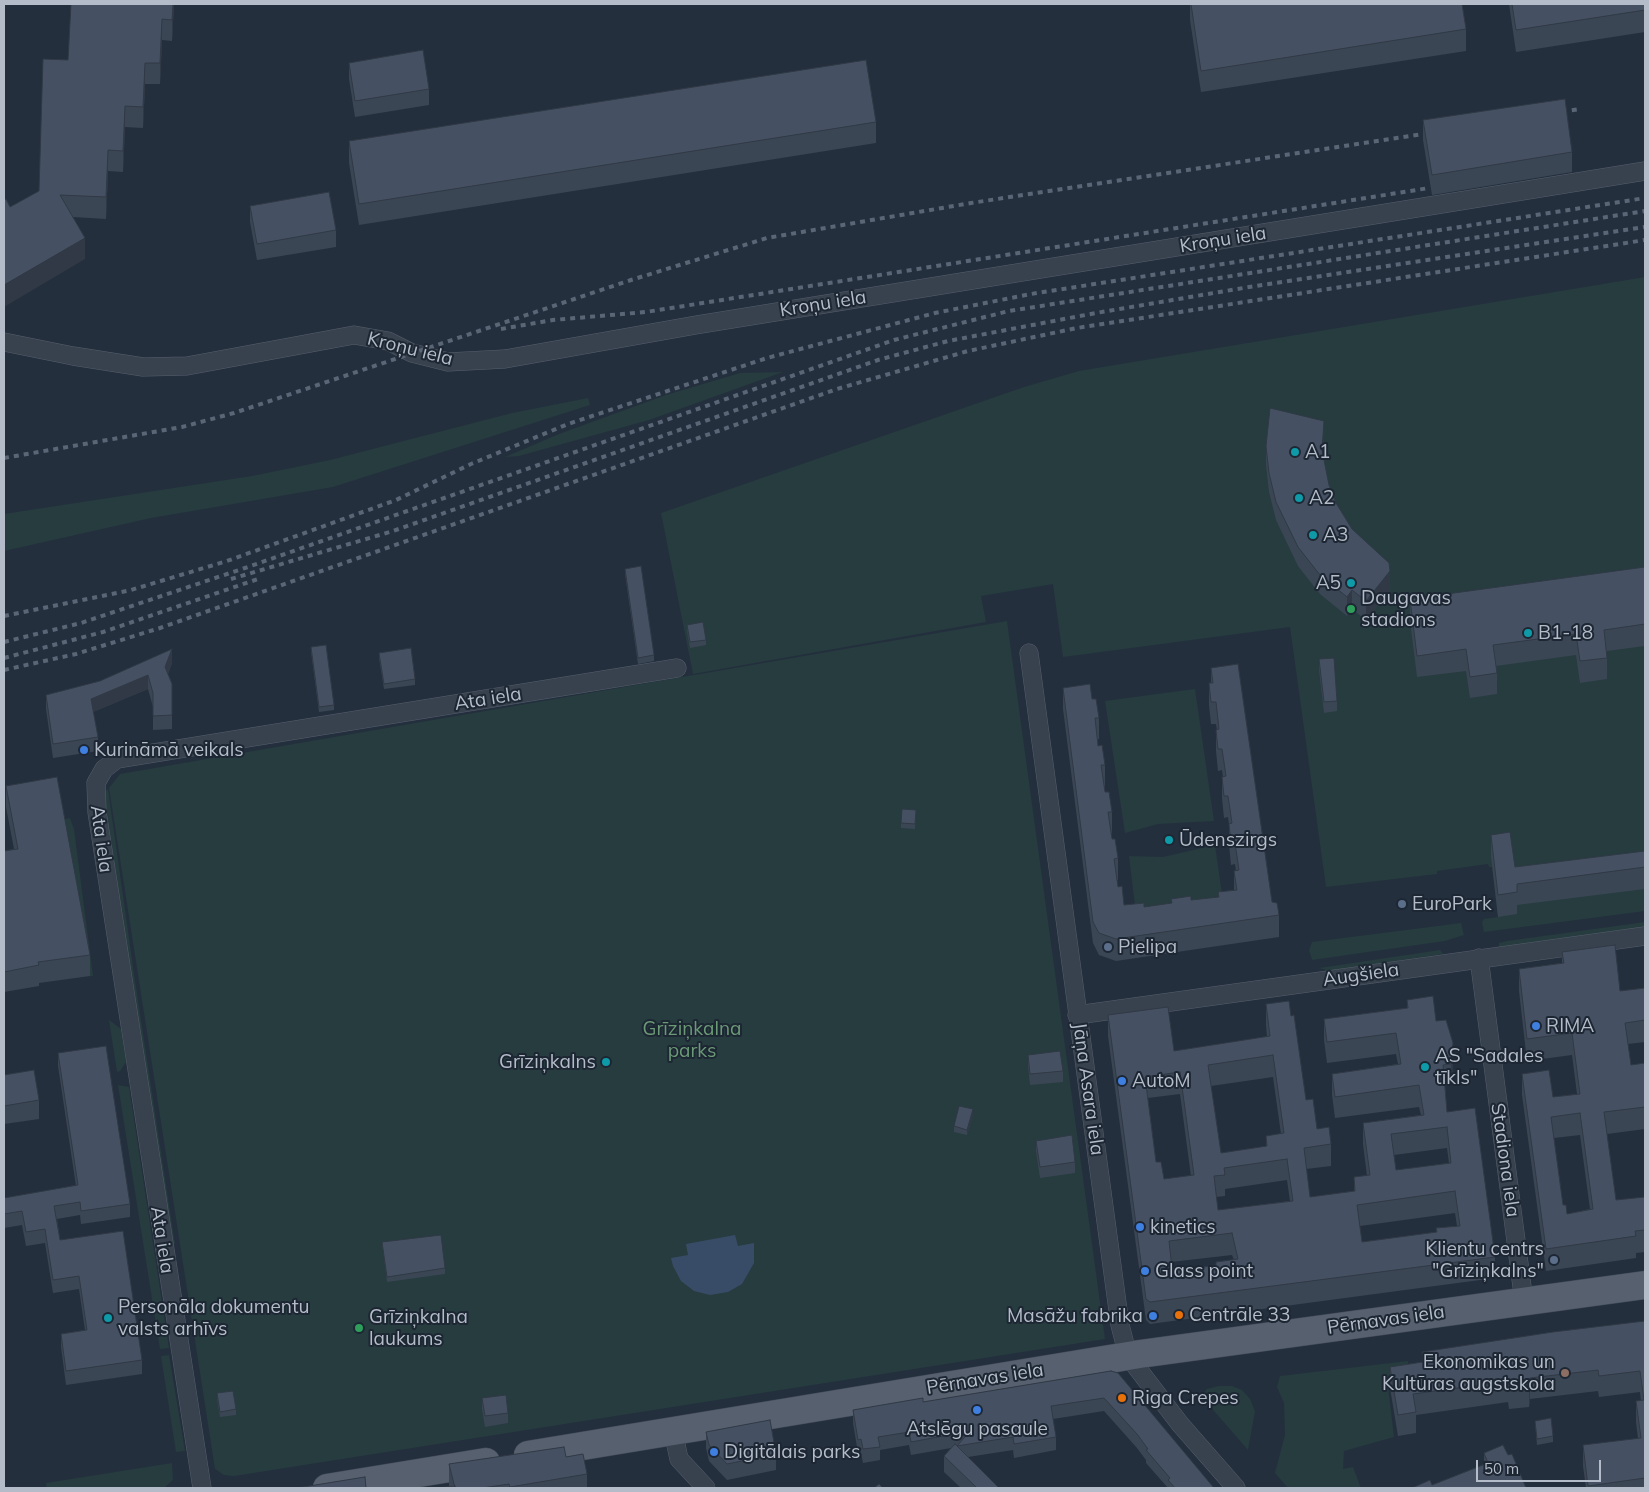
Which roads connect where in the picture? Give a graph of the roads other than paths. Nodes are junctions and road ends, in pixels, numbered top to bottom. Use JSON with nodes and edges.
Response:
{"nodes":[{"id":1,"x":1645,"y":171,"type":"edge"},
{"id":2,"x":4,"y":342,"type":"edge"},
{"id":3,"x":1028,"y":653,"type":"dead end"},
{"id":4,"x":678,"y":668,"type":"dead end"},
{"id":5,"x":1645,"y":936,"type":"edge"},
{"id":6,"x":1479,"y":958,"type":"junction"},
{"id":7,"x":1077,"y":1015,"type":"junction"},
{"id":8,"x":1645,"y":1285,"type":"edge"},
{"id":9,"x":1524,"y":1302,"type":"junction"},
{"id":10,"x":1128,"y":1356,"type":"junction"},
{"id":11,"x":673,"y":1431,"type":"junction"},
{"id":12,"x":202,"y":1488,"type":"edge"},
{"id":13,"x":327,"y":1488,"type":"edge"},
{"id":14,"x":706,"y":1488,"type":"edge"},
{"id":15,"x":1236,"y":1488,"type":"edge"}],
"edges":[{"from":1,"to":2,"type":"street","name":"Kroņu iela"},
{"from":3,"to":7,"type":"street","name":"Jāņa Asara iela"},
{"from":4,"to":12,"type":"street","name":"Ata iela"},
{"from":5,"to":6,"type":"street","name":"Augšiela"},
{"from":6,"to":7,"type":"street","name":"Augšiela"},
{"from":6,"to":9,"type":"street","name":"Stadiona iela"},
{"from":7,"to":10,"type":"street","name":"Jāņa Asara iela"},
{"from":8,"to":9,"type":"main road","name":"Pērnavas iela"},
{"from":9,"to":10,"type":"main road","name":"Pērnavas iela"},
{"from":10,"to":11,"type":"main road","name":"Pērnavas iela"},
{"from":10,"to":15,"type":"street","name":"Jāņa Asara iela"},
{"from":11,"to":13,"type":"main road","name":"Pērnavas iela"},
{"from":11,"to":14,"type":"street"}]}
